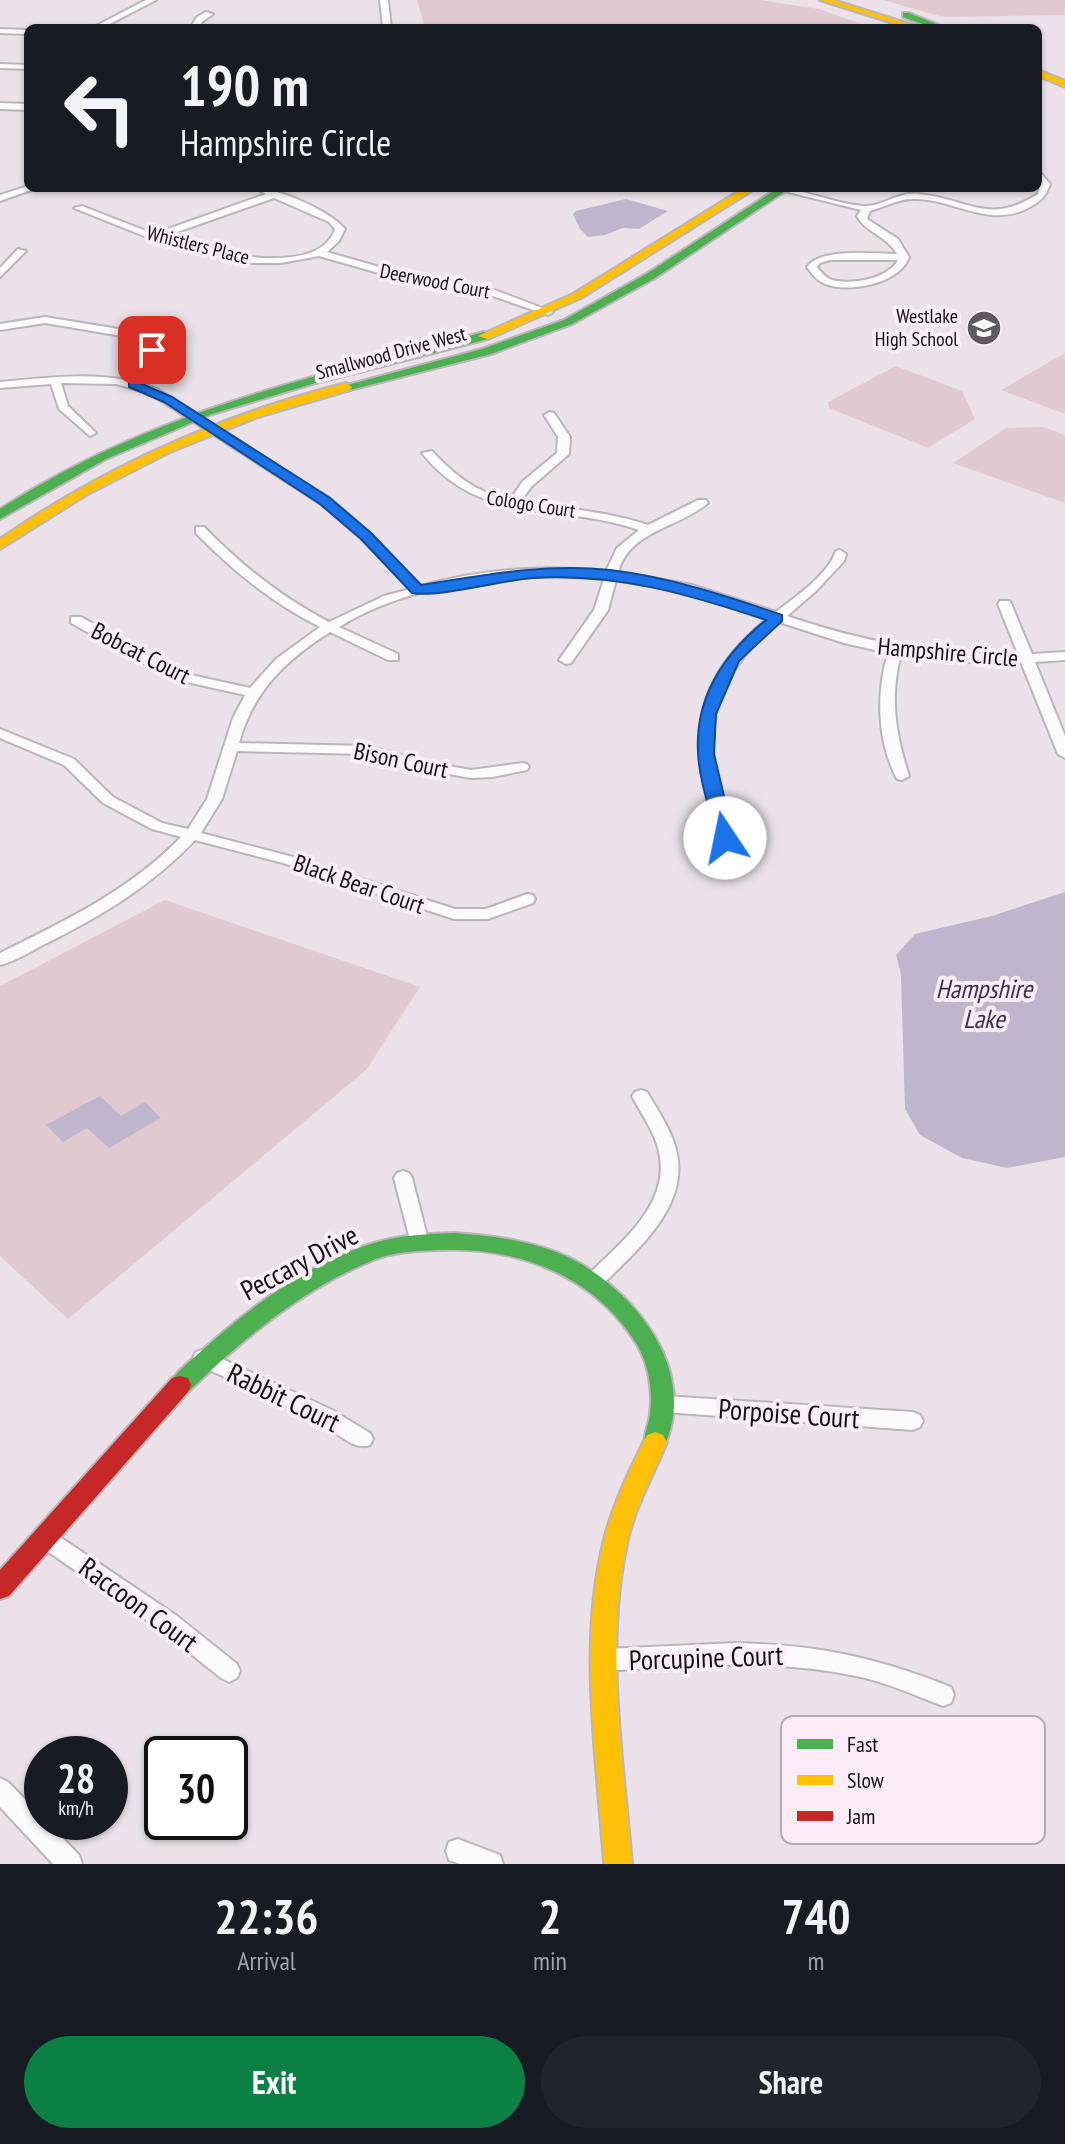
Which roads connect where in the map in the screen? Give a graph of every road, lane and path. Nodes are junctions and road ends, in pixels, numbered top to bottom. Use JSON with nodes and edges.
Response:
{"nodes":[{"id":1,"x":152,"y":0,"type":"edge"},
{"id":2,"x":384,"y":0,"type":"edge"},
{"id":3,"x":824,"y":0,"type":"edge"},
{"id":4,"x":855,"y":0,"type":"edge"},
{"id":5,"x":209,"y":14,"type":"dead end"},
{"id":6,"x":104,"y":24,"type":"edge"},
{"id":7,"x":197,"y":24,"type":"edge"},
{"id":8,"x":387,"y":24,"type":"edge"},
{"id":9,"x":905,"y":24,"type":"edge"},
{"id":10,"x":930,"y":24,"type":"edge"},
{"id":11,"x":0,"y":31,"type":"edge"},
{"id":12,"x":24,"y":32,"type":"edge"},
{"id":13,"x":0,"y":66,"type":"edge"},
{"id":14,"x":24,"y":67,"type":"edge"},
{"id":15,"x":0,"y":106,"type":"edge"},
{"id":16,"x":24,"y":107,"type":"edge"},
{"id":17,"x":1042,"y":179,"type":"edge"},
{"id":18,"x":24,"y":190,"type":"edge"},
{"id":19,"x":271,"y":192,"type":"edge"},
{"id":20,"x":745,"y":192,"type":"edge"},
{"id":21,"x":776,"y":192,"type":"edge"},
{"id":22,"x":798,"y":192,"type":"edge"},
{"id":23,"x":915,"y":192,"type":"edge"},
{"id":24,"x":276,"y":194,"type":"junction"},
{"id":25,"x":0,"y":198,"type":"edge"},
{"id":26,"x":79,"y":208,"type":"dead end"},
{"id":27,"x":867,"y":209,"type":"junction"},
{"id":28,"x":154,"y":237,"type":"junction"},
{"id":29,"x":21,"y":251,"type":"dead end"},
{"id":30,"x":320,"y":253,"type":"junction"},
{"id":31,"x":904,"y":257,"type":"junction"},
{"id":32,"x":0,"y":274,"type":"edge"},
{"id":33,"x":548,"y":312,"type":"junction"},
{"id":34,"x":0,"y":327,"type":"edge"},
{"id":35,"x":55,"y":380,"type":"junction"},
{"id":36,"x":0,"y":385,"type":"edge"},
{"id":37,"x":133,"y":385,"type":"junction"},
{"id":38,"x":550,"y":415,"type":"dead end"},
{"id":39,"x":193,"y":416,"type":"junction"},
{"id":40,"x":212,"y":428,"type":"junction"},
{"id":41,"x":90,"y":433,"type":"dead end"},
{"id":42,"x":428,"y":453,"type":"dead end"},
{"id":43,"x":702,"y":503,"type":"dead end"},
{"id":44,"x":513,"y":504,"type":"junction"},
{"id":45,"x":0,"y":515,"type":"edge"},
{"id":46,"x":647,"y":529,"type":"junction"},
{"id":47,"x":200,"y":530,"type":"dead end"},
{"id":48,"x":0,"y":545,"type":"edge"},
{"id":49,"x":840,"y":554,"type":"dead end"},
{"id":50,"x":610,"y":575,"type":"junction"},
{"id":51,"x":418,"y":590,"type":"junction"},
{"id":52,"x":1005,"y":604,"type":"dead end"},
{"id":53,"x":777,"y":618,"type":"junction"},
{"id":54,"x":76,"y":620,"type":"dead end"},
{"id":55,"x":327,"y":627,"type":"junction"},
{"id":56,"x":895,"y":651,"type":"junction"},
{"id":57,"x":1065,"y":656,"type":"edge"},
{"id":58,"x":393,"y":657,"type":"dead end"},
{"id":59,"x":1026,"y":658,"type":"junction"},
{"id":60,"x":566,"y":660,"type":"dead end"},
{"id":61,"x":253,"y":693,"type":"junction"},
{"id":62,"x":0,"y":733,"type":"edge"},
{"id":63,"x":1060,"y":737,"type":"edge"},
{"id":64,"x":232,"y":747,"type":"junction"},
{"id":65,"x":1065,"y":754,"type":"edge"},
{"id":66,"x":522,"y":767,"type":"dead end"},
{"id":67,"x":902,"y":776,"type":"dead end"},
{"id":68,"x":189,"y":836,"type":"junction"},
{"id":69,"x":725,"y":838,"type":"dead end"},
{"id":70,"x":527,"y":899,"type":"dead end"},
{"id":71,"x":0,"y":960,"type":"edge"},
{"id":72,"x":641,"y":1096,"type":"dead end"},
{"id":73,"x":403,"y":1178,"type":"dead end"},
{"id":74,"x":419,"y":1240,"type":"junction"},
{"id":75,"x":595,"y":1280,"type":"junction"},
{"id":76,"x":203,"y":1358,"type":"junction"},
{"id":77,"x":665,"y":1404,"type":"junction"},
{"id":78,"x":913,"y":1421,"type":"dead end"},
{"id":79,"x":363,"y":1439,"type":"dead end"},
{"id":80,"x":48,"y":1539,"type":"junction"},
{"id":81,"x":0,"y":1588,"type":"edge"},
{"id":82,"x":606,"y":1660,"type":"junction"},
{"id":83,"x":229,"y":1671,"type":"dead end"},
{"id":84,"x":943,"y":1695,"type":"dead end"},
{"id":85,"x":0,"y":1790,"type":"edge"},
{"id":86,"x":458,"y":1851,"type":"dead end"},
{"id":87,"x":56,"y":1860,"type":"edge"},
{"id":88,"x":491,"y":1864,"type":"edge"},
{"id":89,"x":618,"y":1864,"type":"edge"}],
"edges":[{"from":1,"to":6,"type":"street"},
{"from":2,"to":8,"type":"street"},
{"from":3,"to":9,"type":"street"},
{"from":4,"to":10,"type":"street"},
{"from":5,"to":7,"type":"street"},
{"from":11,"to":12,"type":"street"},
{"from":13,"to":14,"type":"street"},
{"from":15,"to":16,"type":"street"},
{"from":17,"to":23,"type":"street"},
{"from":18,"to":25,"type":"street"},
{"from":19,"to":24,"type":"street"},
{"from":20,"to":33,"type":"street","name":"Smallwood Drive West"},
{"from":21,"to":40,"type":"street","name":"Smallwood Drive West"},
{"from":22,"to":27,"type":"street"},
{"from":23,"to":27,"type":"street"},
{"from":24,"to":28,"type":"street"},
{"from":24,"to":30,"type":"street"},
{"from":26,"to":28,"type":"street","name":"Whistlers Place"},
{"from":27,"to":31,"type":"street"},
{"from":28,"to":30,"type":"street","name":"Whistlers Place"},
{"from":29,"to":32,"type":"street"},
{"from":30,"to":33,"type":"street","name":"Deerwood Court"},
{"from":31,"to":31,"type":"street"},
{"from":33,"to":39,"type":"street","name":"Smallwood Drive West"},
{"from":34,"to":37,"type":"street"},
{"from":35,"to":36,"type":"street"},
{"from":35,"to":37,"type":"street"},
{"from":35,"to":41,"type":"street"},
{"from":37,"to":39,"type":"street"},
{"from":38,"to":44,"type":"street"},
{"from":39,"to":40,"type":"street"},
{"from":39,"to":45,"type":"street","name":"Smallwood Drive West"},
{"from":40,"to":48,"type":"street","name":"Smallwood Drive West"},
{"from":40,"to":51,"type":"street"},
{"from":42,"to":44,"type":"street","name":"Cologo Court"},
{"from":43,"to":46,"type":"street"},
{"from":44,"to":46,"type":"street","name":"Cologo Court"},
{"from":46,"to":50,"type":"street"},
{"from":47,"to":55,"type":"street"},
{"from":49,"to":53,"type":"street"},
{"from":50,"to":51,"type":"street","name":"Hampshire Circle"},
{"from":50,"to":53,"type":"street","name":"Hampshire Circle"},
{"from":50,"to":60,"type":"street"},
{"from":51,"to":55,"type":"street","name":"Hampshire Circle"},
{"from":52,"to":59,"type":"street"},
{"from":53,"to":56,"type":"street","name":"Hampshire Circle"},
{"from":53,"to":69,"type":"street"},
{"from":54,"to":61,"type":"street","name":"Bobcat Court"},
{"from":55,"to":58,"type":"street"},
{"from":55,"to":61,"type":"street","name":"Hampshire Circle"},
{"from":56,"to":59,"type":"street","name":"Hampshire Circle"},
{"from":56,"to":67,"type":"street"},
{"from":57,"to":59,"type":"street","name":"Hampshire Circle"},
{"from":59,"to":63,"type":"street"},
{"from":61,"to":64,"type":"street","name":"Hampshire Circle"},
{"from":62,"to":68,"type":"street","name":"Black Bear Court"},
{"from":63,"to":65,"type":"street"},
{"from":64,"to":66,"type":"street","name":"Bison Court"},
{"from":64,"to":68,"type":"street","name":"Hampshire Circle"},
{"from":68,"to":70,"type":"street","name":"Black Bear Court"},
{"from":68,"to":71,"type":"street","name":"Hampshire Circle"},
{"from":72,"to":75,"type":"street"},
{"from":73,"to":74,"type":"street"},
{"from":74,"to":75,"type":"street","name":"Peccary Drive"},
{"from":74,"to":76,"type":"street","name":"Peccary Drive"},
{"from":75,"to":77,"type":"street","name":"Peccary Drive"},
{"from":76,"to":79,"type":"street","name":"Rabbit Court"},
{"from":76,"to":80,"type":"street","name":"Peccary Drive"},
{"from":77,"to":78,"type":"street","name":"Porpoise Court"},
{"from":77,"to":82,"type":"street","name":"Peccary Drive"},
{"from":80,"to":81,"type":"street","name":"Peccary Drive"},
{"from":80,"to":83,"type":"street","name":"Raccoon Court"},
{"from":82,"to":84,"type":"street","name":"Porcupine Court"},
{"from":82,"to":89,"type":"street","name":"Peccary Drive"},
{"from":85,"to":87,"type":"street"},
{"from":86,"to":88,"type":"street"}]}
